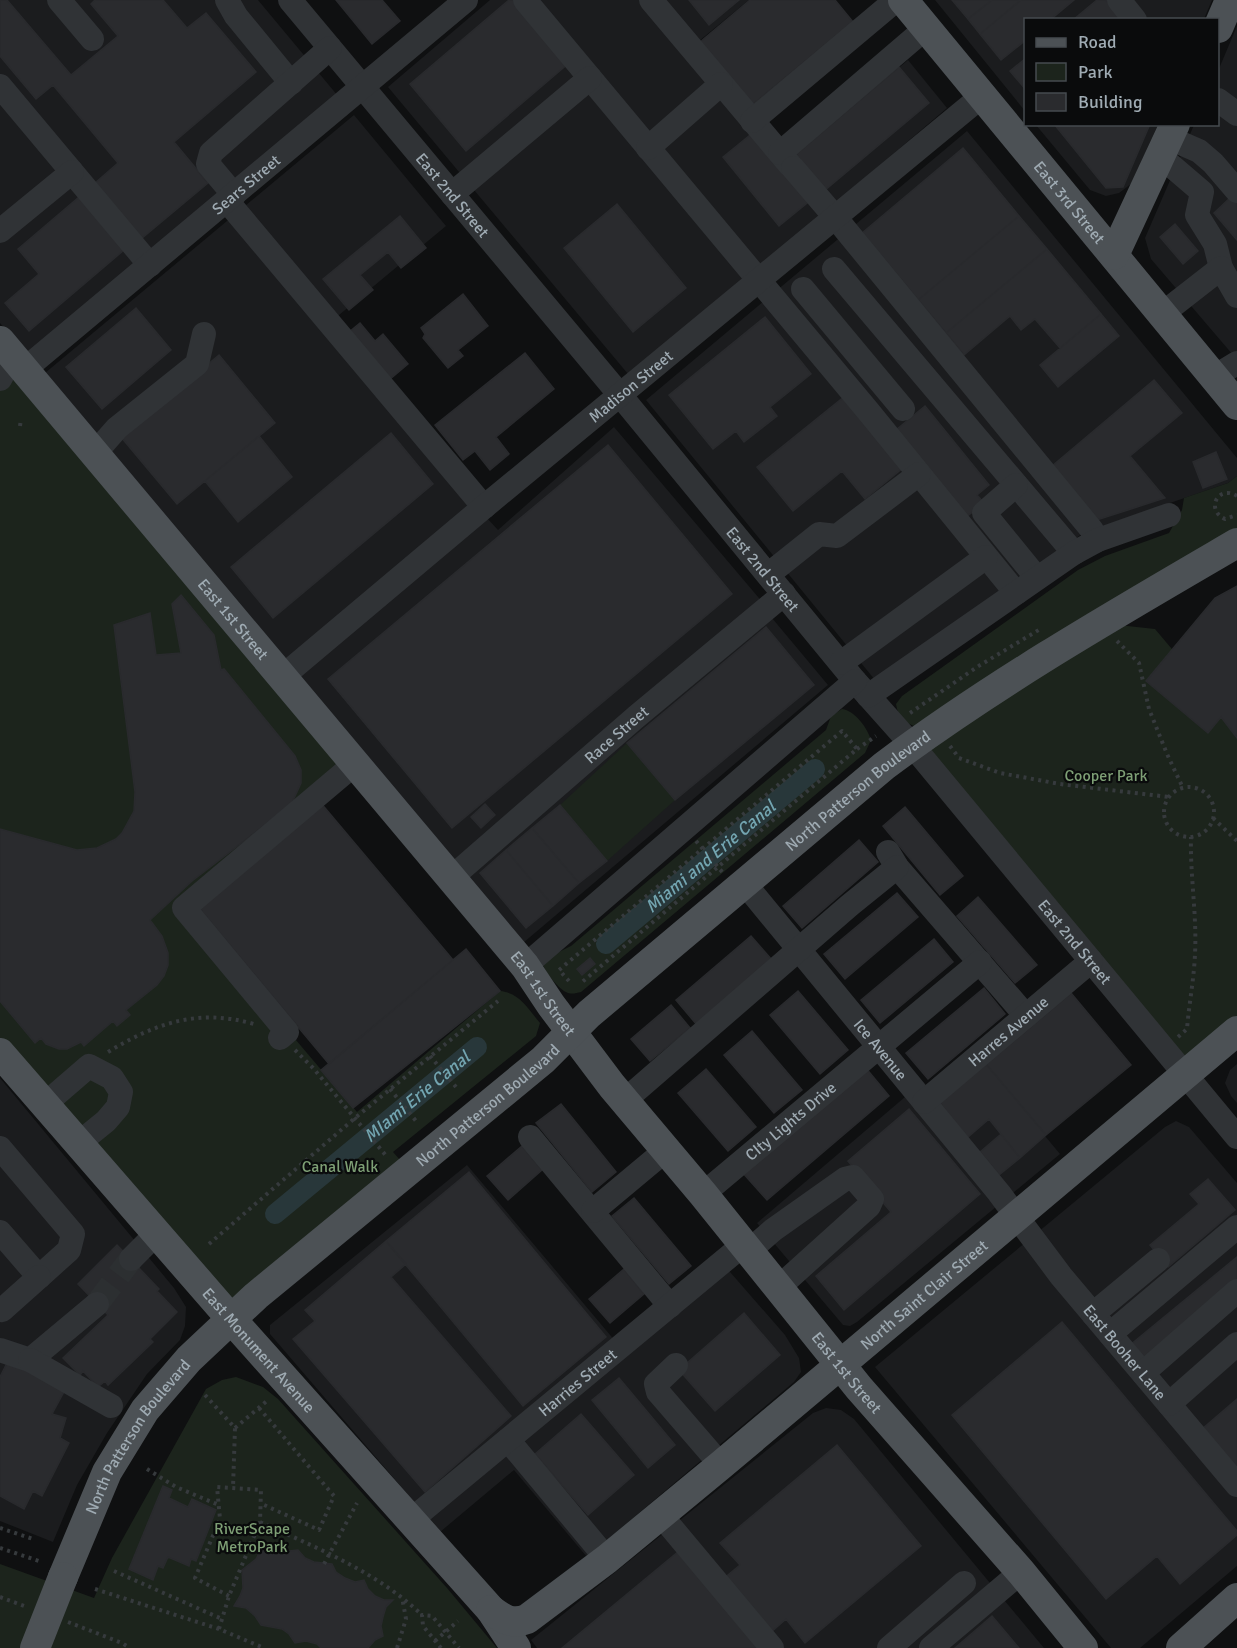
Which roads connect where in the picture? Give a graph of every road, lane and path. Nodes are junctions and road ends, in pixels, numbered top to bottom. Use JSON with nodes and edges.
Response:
{"nodes":[{"id":1,"x":59,"y":0,"type":"edge"},
{"id":2,"x":227,"y":0,"type":"edge"},
{"id":3,"x":290,"y":0,"type":"edge"},
{"id":4,"x":466,"y":0,"type":"edge"},
{"id":5,"x":525,"y":0,"type":"edge"},
{"id":6,"x":651,"y":0,"type":"edge"},
{"id":7,"x":896,"y":0,"type":"edge"},
{"id":8,"x":903,"y":0,"type":"edge"},
{"id":9,"x":1119,"y":0,"type":"edge"},
{"id":10,"x":1230,"y":0,"type":"edge"},
{"id":11,"x":1133,"y":18,"type":"edge"},
{"id":12,"x":1219,"y":26,"type":"edge"},
{"id":13,"x":926,"y":28,"type":"junction"},
{"id":14,"x":92,"y":39,"type":"dead end"},
{"id":15,"x":330,"y":48,"type":"junction"},
{"id":16,"x":590,"y":78,"type":"junction"},
{"id":17,"x":291,"y":83,"type":"junction"},
{"id":18,"x":721,"y":84,"type":"junction"},
{"id":19,"x":0,"y":86,"type":"edge"},
{"id":20,"x":363,"y":87,"type":"junction"},
{"id":21,"x":982,"y":96,"type":"junction"},
{"id":22,"x":1219,"y":101,"type":"edge"},
{"id":23,"x":1237,"y":114,"type":"edge"},
{"id":24,"x":752,"y":121,"type":"junction"},
{"id":25,"x":1168,"y":140,"type":"edge"},
{"id":26,"x":648,"y":148,"type":"junction"},
{"id":27,"x":787,"y":162,"type":"junction"},
{"id":28,"x":72,"y":172,"type":"junction"},
{"id":29,"x":1237,"y":190,"type":"edge"},
{"id":30,"x":452,"y":194,"type":"junction"},
{"id":31,"x":230,"y":198,"type":"junction"},
{"id":32,"x":835,"y":216,"type":"junction"},
{"id":33,"x":0,"y":231,"type":"edge"},
{"id":34,"x":1114,"y":255,"type":"junction"},
{"id":35,"x":150,"y":265,"type":"junction"},
{"id":36,"x":1221,"y":268,"type":"junction"},
{"id":37,"x":834,"y":269,"type":"dead end"},
{"id":38,"x":759,"y":281,"type":"junction"},
{"id":39,"x":803,"y":289,"type":"dead end"},
{"id":40,"x":1237,"y":296,"type":"edge"},
{"id":41,"x":1162,"y":314,"type":"junction"},
{"id":42,"x":204,"y":334,"type":"dead end"},
{"id":43,"x":890,"y":336,"type":"junction"},
{"id":44,"x":861,"y":359,"type":"junction"},
{"id":45,"x":10,"y":361,"type":"edge"},
{"id":46,"x":1226,"y":370,"type":"edge"},
{"id":47,"x":840,"y":377,"type":"junction"},
{"id":48,"x":620,"y":395,"type":"junction"},
{"id":49,"x":1237,"y":405,"type":"edge"},
{"id":50,"x":903,"y":409,"type":"dead end"},
{"id":51,"x":21,"y":419,"type":"dead end"},
{"id":52,"x":20,"y":426,"type":"dead end"},
{"id":53,"x":95,"y":453,"type":"junction"},
{"id":54,"x":919,"y":474,"type":"junction"},
{"id":55,"x":1016,"y":485,"type":"junction"},
{"id":56,"x":1237,"y":496,"type":"edge"},
{"id":57,"x":484,"y":507,"type":"junction"},
{"id":58,"x":1169,"y":515,"type":"dead end"},
{"id":59,"x":1237,"y":515,"type":"edge"},
{"id":60,"x":1098,"y":540,"type":"junction"},
{"id":61,"x":1237,"y":543,"type":"edge"},
{"id":62,"x":1074,"y":553,"type":"junction"},
{"id":63,"x":986,"y":557,"type":"junction"},
{"id":64,"x":769,"y":574,"type":"junction"},
{"id":65,"x":1037,"y":578,"type":"junction"},
{"id":66,"x":1016,"y":593,"type":"junction"},
{"id":67,"x":784,"y":594,"type":"junction"},
{"id":68,"x":1100,"y":623,"type":"junction"},
{"id":69,"x":282,"y":677,"type":"junction"},
{"id":70,"x":854,"y":680,"type":"junction"},
{"id":71,"x":937,"y":728,"type":"junction"},
{"id":72,"x":912,"y":745,"type":"junction"},
{"id":73,"x":344,"y":773,"type":"dead end"},
{"id":74,"x":1183,"y":788,"type":"junction"},
{"id":75,"x":1169,"y":797,"type":"junction"},
{"id":76,"x":1213,"y":818,"type":"junction"},
{"id":77,"x":1191,"y":837,"type":"junction"},
{"id":78,"x":696,"y":841,"type":"dead end"},
{"id":79,"x":1237,"y":841,"type":"edge"},
{"id":80,"x":703,"y":849,"type":"junction"},
{"id":81,"x":717,"y":866,"type":"junction"},
{"id":82,"x":451,"y":878,"type":"junction"},
{"id":83,"x":734,"y":879,"type":"junction"},
{"id":84,"x":798,"y":950,"type":"junction"},
{"id":85,"x":1091,"y":961,"type":"junction"},
{"id":86,"x":980,"y":962,"type":"junction"},
{"id":87,"x":525,"y":966,"type":"junction"},
{"id":88,"x":569,"y":981,"type":"dead end"},
{"id":89,"x":580,"y":983,"type":"dead end"},
{"id":90,"x":498,"y":1001,"type":"dead end"},
{"id":91,"x":1026,"y":1016,"type":"junction"},
{"id":92,"x":571,"y":1031,"type":"junction"},
{"id":93,"x":1237,"y":1031,"type":"edge"},
{"id":94,"x":280,"y":1038,"type":"junction"},
{"id":95,"x":879,"y":1048,"type":"junction"},
{"id":96,"x":1164,"y":1050,"type":"junction"},
{"id":97,"x":0,"y":1053,"type":"edge"},
{"id":98,"x":430,"y":1056,"type":"junction"},
{"id":99,"x":89,"y":1066,"type":"junction"},
{"id":100,"x":1186,"y":1075,"type":"junction"},
{"id":101,"x":456,"y":1087,"type":"dead end"},
{"id":102,"x":390,"y":1089,"type":"junction"},
{"id":103,"x":624,"y":1101,"type":"junction"},
{"id":104,"x":924,"y":1102,"type":"junction"},
{"id":105,"x":45,"y":1104,"type":"junction"},
{"id":106,"x":355,"y":1118,"type":"junction"},
{"id":107,"x":416,"y":1121,"type":"dead end"},
{"id":108,"x":530,"y":1137,"type":"dead end"},
{"id":109,"x":1237,"y":1137,"type":"edge"},
{"id":110,"x":79,"y":1143,"type":"junction"},
{"id":111,"x":0,"y":1148,"type":"edge"},
{"id":112,"x":381,"y":1149,"type":"dead end"},
{"id":113,"x":666,"y":1150,"type":"junction"},
{"id":114,"x":703,"y":1194,"type":"junction"},
{"id":115,"x":593,"y":1211,"type":"junction"},
{"id":116,"x":1018,"y":1217,"type":"junction"},
{"id":117,"x":1237,"y":1227,"type":"edge"},
{"id":118,"x":0,"y":1232,"type":"edge"},
{"id":119,"x":157,"y":1233,"type":"junction"},
{"id":120,"x":209,"y":1244,"type":"dead end"},
{"id":121,"x":746,"y":1248,"type":"junction"},
{"id":122,"x":131,"y":1259,"type":"tunnel mouth"},
{"id":123,"x":1158,"y":1260,"type":"dead end"},
{"id":124,"x":39,"y":1277,"type":"junction"},
{"id":125,"x":778,"y":1287,"type":"junction"},
{"id":126,"x":1237,"y":1291,"type":"edge"},
{"id":127,"x":98,"y":1304,"type":"tunnel mouth"},
{"id":128,"x":670,"y":1306,"type":"junction"},
{"id":129,"x":0,"y":1310,"type":"edge"},
{"id":130,"x":1094,"y":1314,"type":"junction"},
{"id":131,"x":232,"y":1320,"type":"junction"},
{"id":132,"x":1110,"y":1334,"type":"junction"},
{"id":133,"x":1237,"y":1344,"type":"edge"},
{"id":134,"x":0,"y":1350,"type":"edge"},
{"id":135,"x":30,"y":1360,"type":"junction"},
{"id":136,"x":676,"y":1365,"type":"dead end"},
{"id":137,"x":840,"y":1365,"type":"junction"},
{"id":138,"x":1143,"y":1373,"type":"junction"},
{"id":139,"x":205,"y":1395,"type":"dead end"},
{"id":140,"x":268,"y":1400,"type":"dead end"},
{"id":141,"x":1170,"y":1404,"type":"junction"},
{"id":142,"x":111,"y":1406,"type":"dead end"},
{"id":143,"x":259,"y":1408,"type":"junction"},
{"id":144,"x":235,"y":1428,"type":"junction"},
{"id":145,"x":508,"y":1440,"type":"junction"},
{"id":146,"x":721,"y":1465,"type":"junction"},
{"id":147,"x":147,"y":1469,"type":"dead end"},
{"id":148,"x":1237,"y":1485,"type":"edge"},
{"id":149,"x":233,"y":1488,"type":"junction"},
{"id":150,"x":262,"y":1503,"type":"junction"},
{"id":151,"x":357,"y":1503,"type":"dead end"},
{"id":152,"x":219,"y":1505,"type":"junction"},
{"id":153,"x":660,"y":1514,"type":"junction"},
{"id":154,"x":411,"y":1520,"type":"junction"},
{"id":155,"x":260,"y":1522,"type":"junction"},
{"id":156,"x":0,"y":1528,"type":"edge"},
{"id":157,"x":33,"y":1539,"type":"dead end"},
{"id":158,"x":0,"y":1548,"type":"edge"},
{"id":159,"x":331,"y":1554,"type":"junction"},
{"id":160,"x":607,"y":1559,"type":"junction"},
{"id":161,"x":324,"y":1564,"type":"dead end"},
{"id":162,"x":52,"y":1569,"type":"junction"},
{"id":163,"x":114,"y":1571,"type":"dead end"},
{"id":164,"x":1021,"y":1572,"type":"junction"},
{"id":165,"x":964,"y":1583,"type":"dead end"},
{"id":166,"x":95,"y":1589,"type":"dead end"},
{"id":167,"x":229,"y":1596,"type":"junction"},
{"id":168,"x":402,"y":1596,"type":"junction"},
{"id":169,"x":1237,"y":1598,"type":"edge"},
{"id":170,"x":491,"y":1610,"type":"junction"},
{"id":171,"x":422,"y":1615,"type":"junction"},
{"id":172,"x":222,"y":1619,"type":"junction"},
{"id":173,"x":458,"y":1621,"type":"dead end"},
{"id":174,"x":219,"y":1629,"type":"junction"},
{"id":175,"x":446,"y":1632,"type":"junction"},
{"id":176,"x":435,"y":1641,"type":"junction"},
{"id":177,"x":35,"y":1648,"type":"edge"},
{"id":178,"x":264,"y":1648,"type":"edge"},
{"id":179,"x":397,"y":1648,"type":"edge"},
{"id":180,"x":441,"y":1648,"type":"edge"},
{"id":181,"x":459,"y":1648,"type":"edge"},
{"id":182,"x":516,"y":1648,"type":"edge"},
{"id":183,"x":772,"y":1648,"type":"edge"},
{"id":184,"x":889,"y":1648,"type":"edge"},
{"id":185,"x":931,"y":1648,"type":"edge"},
{"id":186,"x":1083,"y":1648,"type":"edge"},
{"id":187,"x":1181,"y":1648,"type":"edge"}],
"edges":[{"from":1,"to":14,"type":"street"},
{"from":2,"to":17,"type":"street"},
{"from":3,"to":15,"type":"street","name":"East 2nd Street"},
{"from":4,"to":20,"type":"street","name":"Sears Street"},
{"from":5,"to":16,"type":"street"},
{"from":6,"to":18,"type":"street"},
{"from":7,"to":24,"type":"street"},
{"from":8,"to":13,"type":"main road","name":"East 3rd Street"},
{"from":9,"to":11,"type":"street"},
{"from":10,"to":12,"type":"main road"},
{"from":13,"to":21,"type":"main road","name":"East 3rd Street"},
{"from":13,"to":27,"type":"street"},
{"from":15,"to":17,"type":"street"},
{"from":15,"to":20,"type":"street","name":"East 2nd Street"},
{"from":16,"to":26,"type":"street"},
{"from":16,"to":30,"type":"street"},
{"from":17,"to":31,"type":"street"},
{"from":18,"to":24,"type":"street"},
{"from":18,"to":26,"type":"street"},
{"from":19,"to":28,"type":"street"},
{"from":20,"to":30,"type":"street","name":"East 2nd Street"},
{"from":20,"to":31,"type":"street","name":"Sears Street"},
{"from":21,"to":32,"type":"street","name":"Madison Street"},
{"from":21,"to":34,"type":"main road","name":"East 3rd Street"},
{"from":22,"to":23,"type":"street"},
{"from":24,"to":27,"type":"street"},
{"from":25,"to":29,"type":"street"},
{"from":25,"to":34,"type":"main road"},
{"from":25,"to":36,"type":"street"},
{"from":26,"to":38,"type":"street"},
{"from":27,"to":32,"type":"street"},
{"from":28,"to":33,"type":"street"},
{"from":28,"to":35,"type":"street"},
{"from":30,"to":48,"type":"street","name":"East 2nd Street"},
{"from":31,"to":35,"type":"street","name":"Sears Street"},
{"from":31,"to":57,"type":"street"},
{"from":32,"to":38,"type":"street","name":"Madison Street"},
{"from":32,"to":60,"type":"street"},
{"from":34,"to":41,"type":"main road","name":"East 3rd Street"},
{"from":35,"to":45,"type":"street","name":"Sears Street"},
{"from":36,"to":40,"type":"street"},
{"from":36,"to":41,"type":"street"},
{"from":37,"to":43,"type":"street"},
{"from":38,"to":47,"type":"street"},
{"from":38,"to":48,"type":"street","name":"Madison Street"},
{"from":39,"to":44,"type":"street"},
{"from":41,"to":46,"type":"main road","name":"East 3rd Street"},
{"from":42,"to":53,"type":"street"},
{"from":43,"to":44,"type":"street"},
{"from":43,"to":55,"type":"street"},
{"from":44,"to":47,"type":"street"},
{"from":44,"to":50,"type":"street"},
{"from":45,"to":53,"type":"main road","name":"East 1st Street"},
{"from":46,"to":49,"type":"main road","name":"East 3rd Street"},
{"from":47,"to":54,"type":"street"},
{"from":48,"to":57,"type":"street","name":"Madison Street"},
{"from":48,"to":64,"type":"street","name":"East 2nd Street"},
{"from":51,"to":52,"type":"path"},
{"from":53,"to":69,"type":"main road","name":"East 1st Street"},
{"from":54,"to":63,"type":"street"},
{"from":54,"to":64,"type":"street"},
{"from":55,"to":62,"type":"street"},
{"from":55,"to":65,"type":"street"},
{"from":56,"to":59,"type":"path"},
{"from":57,"to":69,"type":"street","name":"Madison Street"},
{"from":58,"to":60,"type":"street"},
{"from":60,"to":62,"type":"street"},
{"from":61,"to":68,"type":"main road","name":"North Patterson Boulevard"},
{"from":62,"to":65,"type":"street"},
{"from":63,"to":66,"type":"street"},
{"from":63,"to":70,"type":"street"},
{"from":64,"to":67,"type":"street","name":"East 2nd Street"},
{"from":65,"to":66,"type":"street"},
{"from":66,"to":70,"type":"street"},
{"from":67,"to":70,"type":"street","name":"East 2nd Street"},
{"from":67,"to":82,"type":"street","name":"Race Street"},
{"from":68,"to":71,"type":"main road","name":"North Patterson Boulevard"},
{"from":68,"to":74,"type":"path"},
{"from":69,"to":82,"type":"main road","name":"East 1st Street"},
{"from":70,"to":72,"type":"street","name":"East 2nd Street"},
{"from":70,"to":87,"type":"street"},
{"from":71,"to":72,"type":"main road","name":"North Patterson Boulevard"},
{"from":71,"to":75,"type":"path"},
{"from":72,"to":83,"type":"main road","name":"North Patterson Boulevard"},
{"from":72,"to":85,"type":"street","name":"East 2nd Street"},
{"from":73,"to":94,"type":"street"},
{"from":74,"to":75,"type":"path"},
{"from":74,"to":76,"type":"path"},
{"from":75,"to":77,"type":"path"},
{"from":76,"to":77,"type":"path"},
{"from":76,"to":79,"type":"path"},
{"from":77,"to":96,"type":"path"},
{"from":78,"to":80,"type":"path","bridge":true},
{"from":80,"to":81,"type":"path","bridge":true},
{"from":80,"to":81,"type":"path"},
{"from":80,"to":88,"type":"path"},
{"from":81,"to":83,"type":"path","bridge":true},
{"from":81,"to":89,"type":"path"},
{"from":82,"to":87,"type":"main road","name":"East 1st Street"},
{"from":83,"to":84,"type":"street","name":"Ice Avenue"},
{"from":83,"to":92,"type":"main road","name":"North Patterson Boulevard"},
{"from":84,"to":86,"type":"street"},
{"from":84,"to":95,"type":"street","name":"Ice Avenue"},
{"from":84,"to":103,"type":"street"},
{"from":85,"to":91,"type":"street","name":"Harres Avenue"},
{"from":85,"to":96,"type":"street","name":"East 2nd Street"},
{"from":86,"to":91,"type":"street"},
{"from":86,"to":95,"type":"street","name":"CIty Lights Drive"},
{"from":87,"to":92,"type":"main road","name":"East 1st Street"},
{"from":90,"to":98,"type":"path"},
{"from":91,"to":104,"type":"street","name":"Harres Avenue"},
{"from":92,"to":103,"type":"main road","name":"East 1st Street"},
{"from":92,"to":131,"type":"main road","name":"North Patterson Boulevard"},
{"from":93,"to":100,"type":"main road","name":"North Saint Clair Street"},
{"from":94,"to":99,"type":"path"},
{"from":94,"to":106,"type":"path"},
{"from":95,"to":104,"type":"street","name":"Ice Avenue"},
{"from":95,"to":114,"type":"street","name":"CIty Lights Drive"},
{"from":96,"to":100,"type":"street","name":"East 2nd Street"},
{"from":97,"to":105,"type":"main road","name":"East Monument Avenue"},
{"from":98,"to":101,"type":"path"},
{"from":98,"to":102,"type":"path"},
{"from":99,"to":105,"type":"street"},
{"from":99,"to":110,"type":"street"},
{"from":100,"to":109,"type":"street","name":"East 2nd Street"},
{"from":100,"to":116,"type":"main road","name":"North Saint Clair Street"},
{"from":102,"to":106,"type":"path"},
{"from":102,"to":107,"type":"path"},
{"from":103,"to":113,"type":"main road","name":"East 1st Street"},
{"from":104,"to":116,"type":"street","name":"Ice Avenue"},
{"from":105,"to":110,"type":"main road","name":"East Monument Avenue"},
{"from":106,"to":112,"type":"path"},
{"from":106,"to":120,"type":"path"},
{"from":108,"to":115,"type":"street"},
{"from":110,"to":119,"type":"main road","name":"East Monument Avenue"},
{"from":111,"to":124,"type":"street"},
{"from":113,"to":114,"type":"main road","name":"East 1st Street"},
{"from":113,"to":115,"type":"street"},
{"from":114,"to":121,"type":"main road","name":"East 1st Street"},
{"from":115,"to":128,"type":"street"},
{"from":116,"to":130,"type":"street","name":"East Booher Lane"},
{"from":116,"to":137,"type":"main road","name":"North Saint Clair Street"},
{"from":117,"to":132,"type":"street"},
{"from":118,"to":124,"type":"street"},
{"from":119,"to":122,"type":"street"},
{"from":119,"to":131,"type":"main road","name":"East Monument Avenue"},
{"from":121,"to":125,"type":"main road","name":"East 1st Street"},
{"from":121,"to":125,"type":"street","name":"Harries Street"},
{"from":121,"to":128,"type":"street","name":"Harries Street"},
{"from":123,"to":130,"type":"street"},
{"from":124,"to":129,"type":"street"},
{"from":125,"to":137,"type":"main road","name":"East 1st Street"},
{"from":126,"to":138,"type":"street"},
{"from":127,"to":135,"type":"street"},
{"from":128,"to":145,"type":"street","name":"Harries Street"},
{"from":130,"to":132,"type":"street","name":"East Booher Lane"},
{"from":131,"to":154,"type":"main road","name":"East Monument Avenue"},
{"from":131,"to":162,"type":"main road","name":"North Patterson Boulevard"},
{"from":132,"to":138,"type":"street","name":"East Booher Lane"},
{"from":133,"to":141,"type":"street"},
{"from":134,"to":135,"type":"street"},
{"from":135,"to":142,"type":"street"},
{"from":136,"to":146,"type":"street"},
{"from":137,"to":146,"type":"main road","name":"North Saint Clair Street"},
{"from":137,"to":164,"type":"main road","name":"East 1st Street"},
{"from":138,"to":141,"type":"street","name":"East Booher Lane"},
{"from":139,"to":144,"type":"path"},
{"from":140,"to":143,"type":"path"},
{"from":141,"to":148,"type":"street","name":"East Booher Lane"},
{"from":143,"to":144,"type":"path"},
{"from":143,"to":150,"type":"path"},
{"from":144,"to":149,"type":"path"},
{"from":145,"to":154,"type":"street","name":"Harries Street"},
{"from":145,"to":160,"type":"street"},
{"from":146,"to":153,"type":"main road","name":"North Saint Clair Street"},
{"from":147,"to":152,"type":"path"},
{"from":149,"to":150,"type":"path"},
{"from":149,"to":152,"type":"path"},
{"from":150,"to":155,"type":"path"},
{"from":151,"to":159,"type":"path"},
{"from":152,"to":167,"type":"path"},
{"from":153,"to":160,"type":"main road","name":"North Saint Clair Street"},
{"from":153,"to":183,"type":"street"},
{"from":154,"to":170,"type":"main road","name":"East Monument Avenue"},
{"from":155,"to":159,"type":"path"},
{"from":155,"to":167,"type":"path"},
{"from":156,"to":157,"type":"path"},
{"from":158,"to":162,"type":"path"},
{"from":159,"to":161,"type":"path"},
{"from":159,"to":168,"type":"path"},
{"from":160,"to":170,"type":"main road","name":"North Saint Clair Street"},
{"from":162,"to":177,"type":"main road","name":"North Patterson Boulevard","bridge":true},
{"from":163,"to":172,"type":"path"},
{"from":164,"to":185,"type":"street"},
{"from":164,"to":186,"type":"main road","name":"East 1st Street"},
{"from":165,"to":184,"type":"street"},
{"from":166,"to":174,"type":"path"},
{"from":167,"to":172,"type":"path"},
{"from":168,"to":171,"type":"path"},
{"from":168,"to":179,"type":"path"},
{"from":169,"to":187,"type":"main road"},
{"from":170,"to":182,"type":"main road","name":"East Monument Avenue"},
{"from":171,"to":175,"type":"path"},
{"from":171,"to":176,"type":"path"},
{"from":172,"to":174,"type":"path"},
{"from":173,"to":175,"type":"path"},
{"from":174,"to":178,"type":"path"},
{"from":175,"to":176,"type":"path"},
{"from":175,"to":181,"type":"path"},
{"from":176,"to":180,"type":"path"}]}
